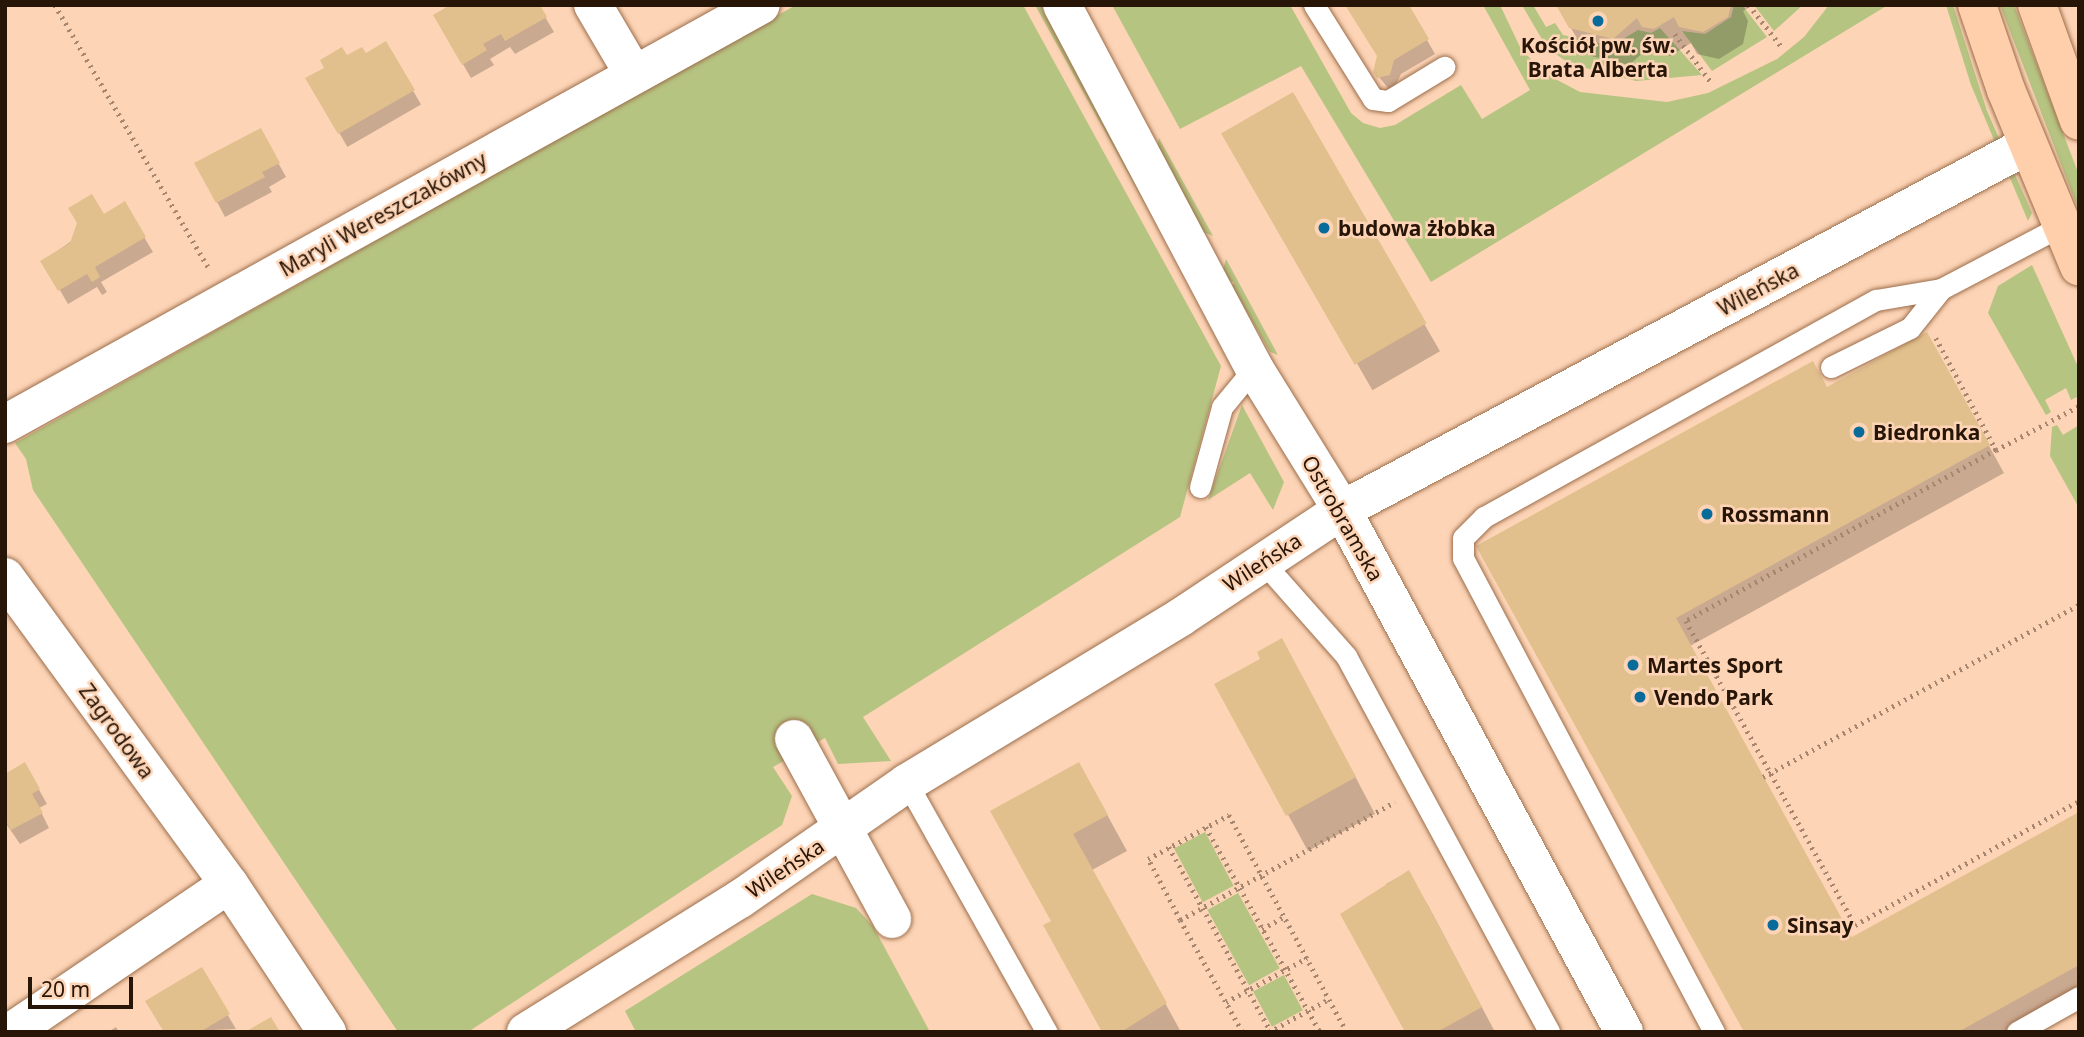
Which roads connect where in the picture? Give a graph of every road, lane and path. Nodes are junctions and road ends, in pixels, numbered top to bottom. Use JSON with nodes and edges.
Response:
{"nodes":[{"id":1,"x":55,"y":5,"type":"edge"},
{"id":2,"x":593,"y":5,"type":"edge"},
{"id":3,"x":761,"y":5,"type":"edge"},
{"id":4,"x":1062,"y":5,"type":"edge"},
{"id":5,"x":1314,"y":5,"type":"edge"},
{"id":6,"x":1749,"y":5,"type":"edge"},
{"id":7,"x":1977,"y":5,"type":"edge"},
{"id":8,"x":2037,"y":5,"type":"edge"},
{"id":9,"x":1675,"y":34,"type":"dead end"},
{"id":10,"x":1780,"y":46,"type":"dead end"},
{"id":11,"x":1444,"y":67,"type":"dead end"},
{"id":12,"x":634,"y":75,"type":"junction"},
{"id":13,"x":1711,"y":82,"type":"dead end"},
{"id":14,"x":2079,"y":121,"type":"edge"},
{"id":15,"x":2028,"y":145,"type":"junction"},
{"id":16,"x":2061,"y":226,"type":"junction"},
{"id":17,"x":2079,"y":266,"type":"edge"},
{"id":18,"x":1941,"y":289,"type":"junction"},
{"id":19,"x":228,"y":300,"type":"junction"},
{"id":20,"x":1923,"y":311,"type":"junction"},
{"id":21,"x":1254,"y":368,"type":"junction"},
{"id":22,"x":1831,"y":368,"type":"dead end"},
{"id":23,"x":2079,"y":407,"type":"edge"},
{"id":24,"x":5,"y":424,"type":"edge"},
{"id":25,"x":1996,"y":450,"type":"junction"},
{"id":26,"x":1200,"y":487,"type":"dead end"},
{"id":27,"x":1342,"y":510,"type":"junction"},
{"id":28,"x":1262,"y":561,"type":"junction"},
{"id":29,"x":5,"y":577,"type":"edge"},
{"id":30,"x":2079,"y":605,"type":"edge"},
{"id":31,"x":793,"y":739,"type":"dead end"},
{"id":32,"x":1770,"y":772,"type":"junction"},
{"id":33,"x":1763,"y":776,"type":"dead end"},
{"id":34,"x":907,"y":783,"type":"junction"},
{"id":35,"x":1418,"y":790,"type":"junction"},
{"id":36,"x":2079,"y":801,"type":"edge"},
{"id":37,"x":1206,"y":827,"type":"junction"},
{"id":38,"x":841,"y":830,"type":"junction"},
{"id":39,"x":1169,"y":847,"type":"junction"},
{"id":40,"x":1261,"y":876,"type":"junction"},
{"id":41,"x":229,"y":884,"type":"junction"},
{"id":42,"x":1240,"y":887,"type":"junction"},
{"id":43,"x":1202,"y":908,"type":"junction"},
{"id":44,"x":1284,"y":917,"type":"junction"},
{"id":45,"x":891,"y":919,"type":"dead end"},
{"id":46,"x":1181,"y":920,"type":"junction"},
{"id":47,"x":1262,"y":929,"type":"junction"},
{"id":48,"x":1307,"y":958,"type":"junction"},
{"id":49,"x":1285,"y":970,"type":"junction"},
{"id":50,"x":1248,"y":990,"type":"junction"},
{"id":51,"x":2079,"y":997,"type":"edge"},
{"id":52,"x":1329,"y":999,"type":"junction"},
{"id":53,"x":1226,"y":1002,"type":"junction"},
{"id":54,"x":1308,"y":1011,"type":"junction"},
{"id":55,"x":12,"y":1032,"type":"edge"},
{"id":56,"x":327,"y":1032,"type":"edge"},
{"id":57,"x":526,"y":1032,"type":"edge"},
{"id":58,"x":1047,"y":1032,"type":"edge"},
{"id":59,"x":1242,"y":1032,"type":"edge"},
{"id":60,"x":1270,"y":1032,"type":"edge"},
{"id":61,"x":1320,"y":1032,"type":"edge"},
{"id":62,"x":1347,"y":1032,"type":"edge"},
{"id":63,"x":1549,"y":1032,"type":"edge"},
{"id":64,"x":1624,"y":1032,"type":"edge"},
{"id":65,"x":1714,"y":1032,"type":"edge"},
{"id":66,"x":2017,"y":1032,"type":"edge"}],
"edges":[{"from":1,"to":19,"type":"path"},
{"from":2,"to":12,"type":"street"},
{"from":3,"to":12,"type":"street","name":"Maryli Wereszczakówny"},
{"from":4,"to":21,"type":"street","name":"Ostrobramska"},
{"from":5,"to":11,"type":"lane"},
{"from":6,"to":10,"type":"path"},
{"from":7,"to":15,"type":"main road"},
{"from":8,"to":14,"type":"main road"},
{"from":9,"to":13,"type":"path"},
{"from":12,"to":19,"type":"street","name":"Maryli Wereszczakówny"},
{"from":15,"to":16,"type":"main road"},
{"from":15,"to":27,"type":"street","name":"Wileńska"},
{"from":16,"to":17,"type":"main road"},
{"from":16,"to":18,"type":"lane"},
{"from":18,"to":20,"type":"lane"},
{"from":18,"to":65,"type":"lane"},
{"from":19,"to":24,"type":"street","name":"Maryli Wereszczakówny"},
{"from":20,"to":22,"type":"lane"},
{"from":20,"to":25,"type":"path"},
{"from":21,"to":26,"type":"lane"},
{"from":21,"to":27,"type":"street","name":"Ostrobramska"},
{"from":23,"to":25,"type":"path"},
{"from":25,"to":32,"type":"path"},
{"from":27,"to":28,"type":"street","name":"Wileńska"},
{"from":27,"to":64,"type":"street","name":"Ostrobramska"},
{"from":28,"to":34,"type":"street","name":"Wileńska"},
{"from":28,"to":35,"type":"lane"},
{"from":29,"to":41,"type":"street","name":"Zagrodowa"},
{"from":30,"to":32,"type":"path"},
{"from":31,"to":38,"type":"street"},
{"from":32,"to":33,"type":"path"},
{"from":32,"to":36,"type":"path"},
{"from":34,"to":38,"type":"street","name":"Wileńska"},
{"from":34,"to":58,"type":"lane"},
{"from":35,"to":40,"type":"path"},
{"from":35,"to":63,"type":"lane"},
{"from":37,"to":39,"type":"path"},
{"from":37,"to":40,"type":"path"},
{"from":37,"to":42,"type":"path"},
{"from":38,"to":45,"type":"street"},
{"from":38,"to":57,"type":"street","name":"Wileńska"},
{"from":39,"to":43,"type":"path"},
{"from":39,"to":46,"type":"path"},
{"from":40,"to":42,"type":"path"},
{"from":40,"to":44,"type":"path"},
{"from":41,"to":55,"type":"street"},
{"from":41,"to":56,"type":"street","name":"Zagrodowa"},
{"from":42,"to":43,"type":"path"},
{"from":42,"to":47,"type":"path"},
{"from":43,"to":46,"type":"path"},
{"from":43,"to":50,"type":"path"},
{"from":44,"to":47,"type":"path"},
{"from":44,"to":48,"type":"path"},
{"from":46,"to":53,"type":"path"},
{"from":47,"to":49,"type":"path"},
{"from":48,"to":49,"type":"path"},
{"from":48,"to":52,"type":"path"},
{"from":49,"to":50,"type":"path"},
{"from":49,"to":54,"type":"path"},
{"from":50,"to":53,"type":"path"},
{"from":50,"to":60,"type":"path"},
{"from":51,"to":66,"type":"lane"},
{"from":52,"to":54,"type":"path"},
{"from":52,"to":62,"type":"path"},
{"from":53,"to":59,"type":"path"},
{"from":54,"to":60,"type":"path"},
{"from":54,"to":61,"type":"path"}]}
